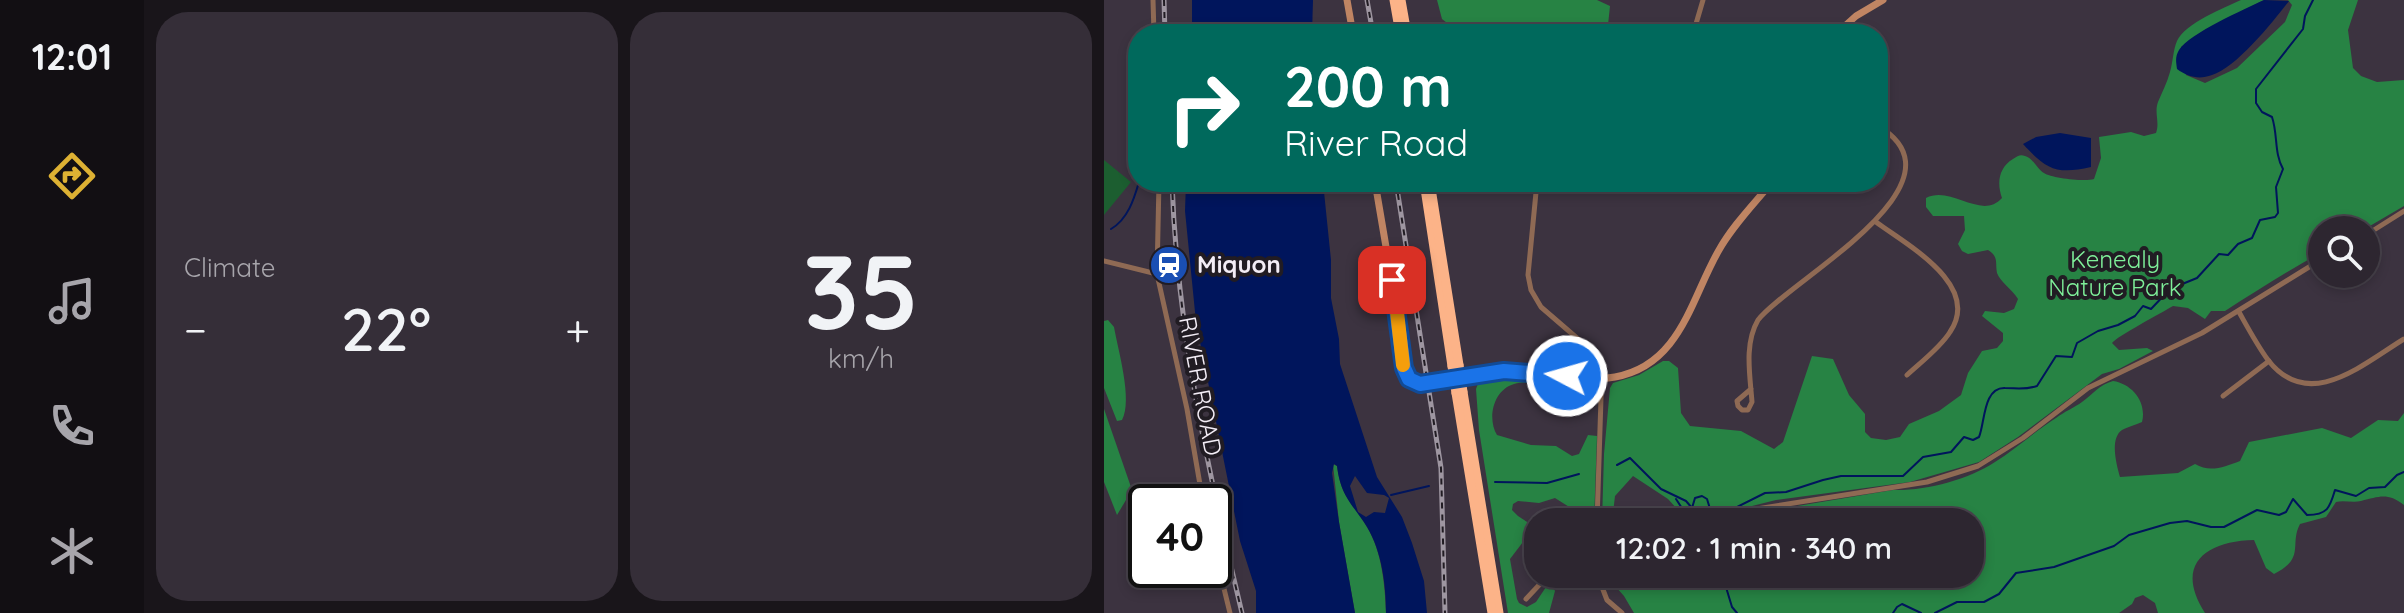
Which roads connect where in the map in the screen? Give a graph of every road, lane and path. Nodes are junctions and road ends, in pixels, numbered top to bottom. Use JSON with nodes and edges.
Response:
{"nodes":[{"id":1,"x":1153,"y":0,"type":"edge"},
{"id":2,"x":1347,"y":0,"type":"edge"},
{"id":3,"x":1394,"y":0,"type":"edge"},
{"id":4,"x":1401,"y":0,"type":"edge"},
{"id":5,"x":1703,"y":0,"type":"edge"},
{"id":6,"x":1883,"y":0,"type":"edge"},
{"id":7,"x":1154,"y":24,"type":"edge"},
{"id":8,"x":1351,"y":24,"type":"edge"},
{"id":9,"x":1398,"y":24,"type":"edge"},
{"id":10,"x":1405,"y":24,"type":"edge"},
{"id":11,"x":1696,"y":24,"type":"edge"},
{"id":12,"x":1847,"y":24,"type":"edge"},
{"id":13,"x":1888,"y":134,"type":"edge"},
{"id":14,"x":1159,"y":192,"type":"edge"},
{"id":15,"x":1377,"y":192,"type":"edge"},
{"id":16,"x":1426,"y":192,"type":"edge"},
{"id":17,"x":1431,"y":192,"type":"edge"},
{"id":18,"x":1536,"y":192,"type":"edge"},
{"id":19,"x":1764,"y":192,"type":"edge"},
{"id":20,"x":2404,"y":211,"type":"edge"},
{"id":21,"x":1876,"y":222,"type":"junction"},
{"id":22,"x":2380,"y":226,"type":"edge"},
{"id":23,"x":1104,"y":261,"type":"edge"},
{"id":24,"x":2308,"y":268,"type":"edge"},
{"id":25,"x":1157,"y":274,"type":"junction"},
{"id":26,"x":2239,"y":312,"type":"junction"},
{"id":27,"x":2404,"y":339,"type":"edge"},
{"id":28,"x":2269,"y":361,"type":"junction"},
{"id":29,"x":1455,"y":365,"type":"junction"},
{"id":30,"x":1907,"y":375,"type":"dead end"},
{"id":31,"x":1602,"y":379,"type":"junction"},
{"id":32,"x":1751,"y":389,"type":"dead end"},
{"id":33,"x":2223,"y":396,"type":"dead end"},
{"id":34,"x":1200,"y":484,"type":"edge"},
{"id":35,"x":1597,"y":508,"type":"edge"},
{"id":36,"x":1763,"y":508,"type":"edge"},
{"id":37,"x":1480,"y":513,"type":"junction"},
{"id":38,"x":1224,"y":588,"type":"edge"},
{"id":39,"x":1536,"y":588,"type":"edge"},
{"id":40,"x":1602,"y":588,"type":"edge"},
{"id":41,"x":1526,"y":599,"type":"dead end"},
{"id":42,"x":1230,"y":613,"type":"edge"},
{"id":43,"x":1492,"y":613,"type":"edge"},
{"id":44,"x":1499,"y":613,"type":"edge"},
{"id":45,"x":1622,"y":613,"type":"edge"}],
"edges":[{"from":1,"to":7,"type":"street"},
{"from":2,"to":8,"type":"street"},
{"from":3,"to":9,"type":"highway"},
{"from":4,"to":10,"type":"highway"},
{"from":5,"to":11,"type":"street"},
{"from":6,"to":12,"type":"street"},
{"from":13,"to":21,"type":"street"},
{"from":14,"to":25,"type":"street","name":"RIVER ROAD"},
{"from":15,"to":31,"type":"street"},
{"from":16,"to":29,"type":"highway"},
{"from":17,"to":29,"type":"highway"},
{"from":18,"to":31,"type":"street"},
{"from":19,"to":31,"type":"street"},
{"from":20,"to":22,"type":"street"},
{"from":21,"to":30,"type":"street"},
{"from":21,"to":32,"type":"street"},
{"from":23,"to":25,"type":"street"},
{"from":24,"to":26,"type":"street"},
{"from":25,"to":34,"type":"street","name":"RIVER ROAD"},
{"from":26,"to":28,"type":"street"},
{"from":26,"to":36,"type":"street"},
{"from":27,"to":28,"type":"street"},
{"from":28,"to":33,"type":"street"},
{"from":29,"to":37,"type":"highway","bridge":true},
{"from":31,"to":35,"type":"street"},
{"from":37,"to":43,"type":"highway"},
{"from":37,"to":44,"type":"highway"},
{"from":38,"to":42,"type":"street"},
{"from":39,"to":41,"type":"street"},
{"from":40,"to":45,"type":"street"}]}
